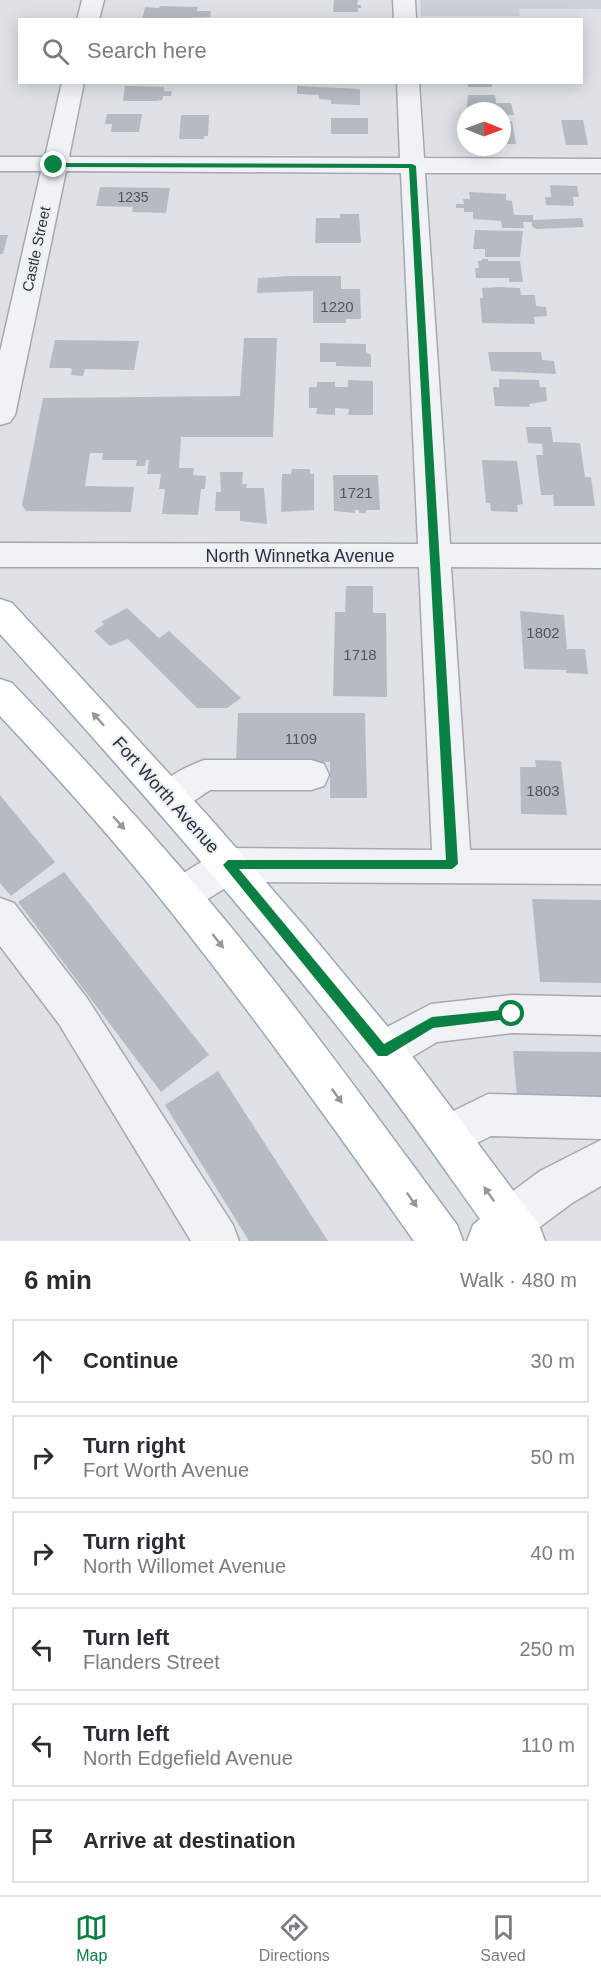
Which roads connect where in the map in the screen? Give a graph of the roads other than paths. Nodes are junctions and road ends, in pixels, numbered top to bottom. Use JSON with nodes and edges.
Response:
{"nodes":[{"id":1,"x":93,"y":0,"type":"edge"},
{"id":2,"x":404,"y":0,"type":"edge"},
{"id":3,"x":88,"y":18,"type":"edge"},
{"id":4,"x":405,"y":18,"type":"edge"},
{"id":5,"x":74,"y":84,"type":"edge"},
{"id":6,"x":408,"y":84,"type":"edge"},
{"id":7,"x":0,"y":164,"type":"edge"},
{"id":8,"x":54,"y":165,"type":"junction"},
{"id":9,"x":412,"y":166,"type":"junction"},
{"id":10,"x":601,"y":166,"type":"edge"},
{"id":11,"x":0,"y":416,"type":"edge"},
{"id":12,"x":0,"y":555,"type":"edge"},
{"id":13,"x":601,"y":556,"type":"edge"},
{"id":14,"x":434,"y":557,"type":"junction"},
{"id":15,"x":0,"y":612,"type":"edge"},
{"id":16,"x":0,"y":693,"type":"edge"},
{"id":17,"x":311,"y":775,"type":"dead end"},
{"id":18,"x":169,"y":798,"type":"junction"},
{"id":19,"x":452,"y":864,"type":"junction"},
{"id":20,"x":228,"y":865,"type":"junction"},
{"id":21,"x":601,"y":867,"type":"edge"},
{"id":22,"x":181,"y":896,"type":"junction"},
{"id":23,"x":0,"y":915,"type":"edge"},
{"id":24,"x":601,"y":1016,"type":"edge"},
{"id":25,"x":382,"y":1052,"type":"junction"},
{"id":26,"x":601,"y":1118,"type":"edge"},
{"id":27,"x":448,"y":1136,"type":"junction"},
{"id":28,"x":601,"y":1162,"type":"edge"},
{"id":29,"x":507,"y":1235,"type":"edge"},
{"id":30,"x":217,"y":1241,"type":"edge"},
{"id":31,"x":441,"y":1241,"type":"edge"}],
"edges":[{"from":1,"to":3,"type":"street"},
{"from":2,"to":4,"type":"street"},
{"from":5,"to":8,"type":"street","name":"Castle Street"},
{"from":6,"to":9,"type":"street"},
{"from":7,"to":8,"type":"street"},
{"from":8,"to":9,"type":"street"},
{"from":8,"to":11,"type":"street","name":"Castle Street"},
{"from":9,"to":10,"type":"street"},
{"from":9,"to":14,"type":"street"},
{"from":12,"to":14,"type":"street","name":"North Winnetka Avenue"},
{"from":13,"to":14,"type":"street","name":"North Winnetka Avenue"},
{"from":14,"to":19,"type":"street"},
{"from":18,"to":15,"type":"main road","name":"Fort Worth Avenue","one_way":true},
{"from":16,"to":22,"type":"main road","one_way":true},
{"from":17,"to":18,"type":"street"},
{"from":18,"to":20,"type":"main road","name":"Fort Worth Avenue"},
{"from":19,"to":20,"type":"street"},
{"from":19,"to":21,"type":"street"},
{"from":20,"to":22,"type":"street"},
{"from":20,"to":25,"type":"main road","name":"Fort Worth Avenue"},
{"from":22,"to":31,"type":"main road","one_way":true},
{"from":23,"to":30,"type":"street"},
{"from":24,"to":25,"type":"street"},
{"from":25,"to":27,"type":"main road","name":"Fort Worth Avenue"},
{"from":26,"to":27,"type":"street"},
{"from":29,"to":27,"type":"main road","name":"Fort Worth Avenue","one_way":true},
{"from":28,"to":29,"type":"street"}]}
